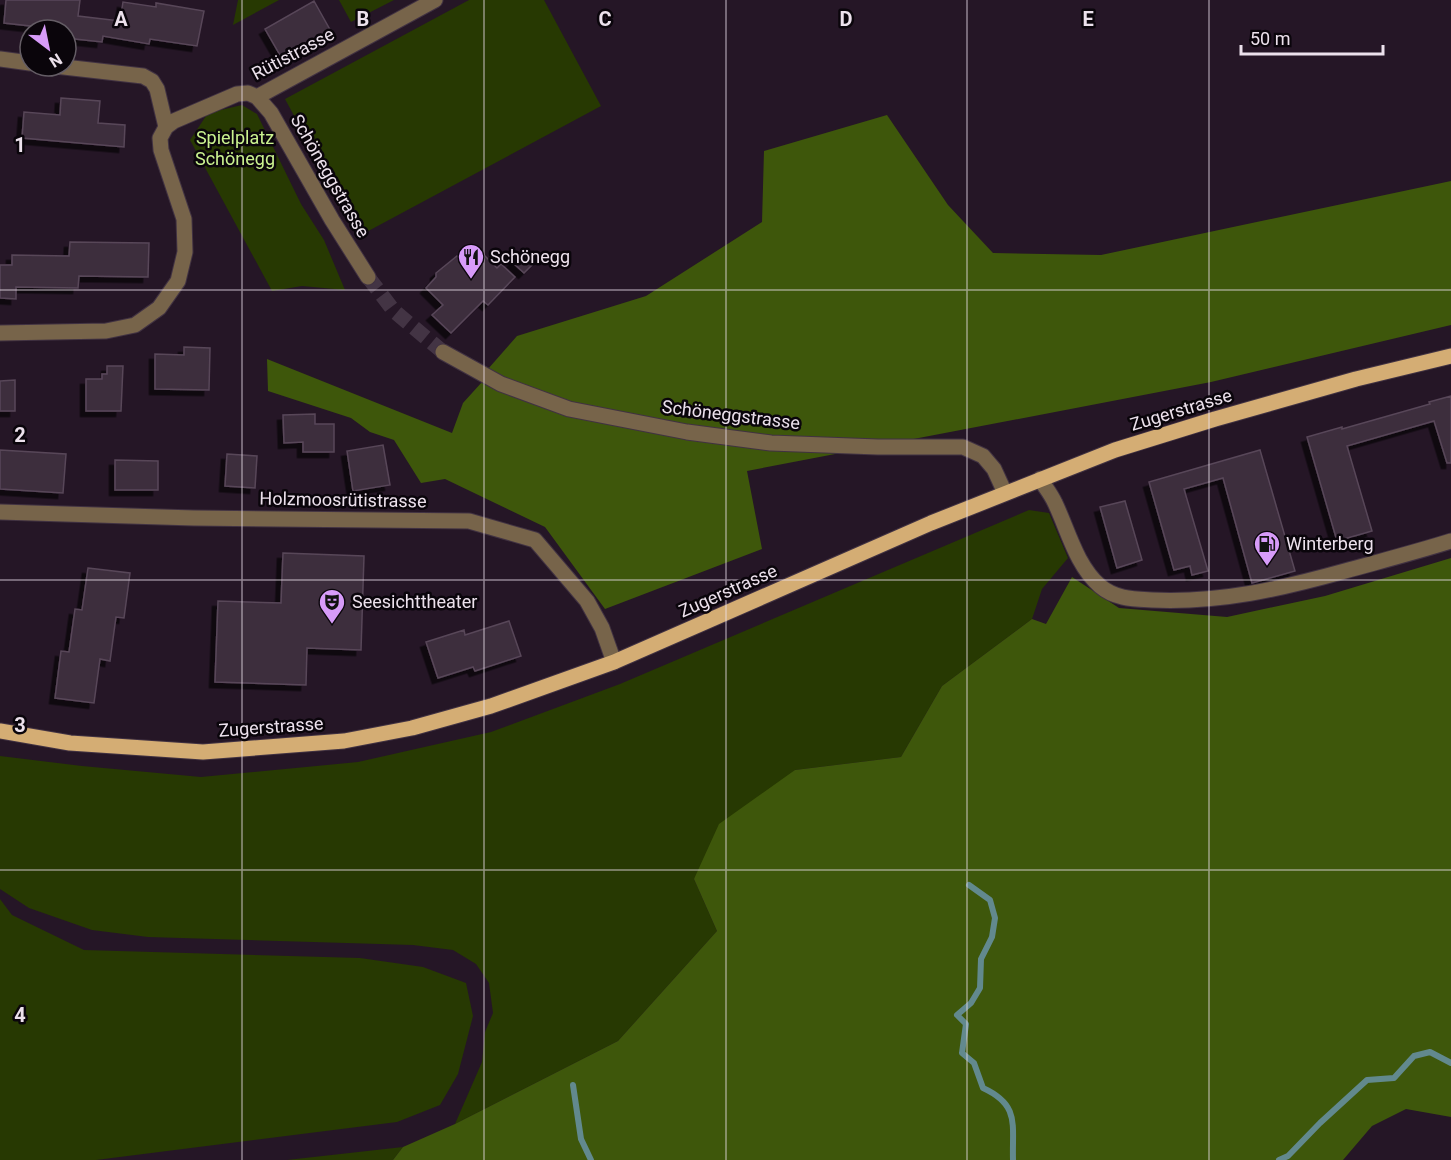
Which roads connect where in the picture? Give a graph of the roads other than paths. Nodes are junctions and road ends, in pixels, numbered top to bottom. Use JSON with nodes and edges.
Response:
{"nodes":[{"id":1,"x":435,"y":0,"type":"edge"},
{"id":2,"x":0,"y":59,"type":"edge"},
{"id":3,"x":18,"y":61,"type":"edge"},
{"id":4,"x":78,"y":69,"type":"edge"},
{"id":5,"x":257,"y":97,"type":"junction"},
{"id":6,"x":166,"y":127,"type":"junction"},
{"id":7,"x":368,"y":277,"type":"tunnel mouth"},
{"id":8,"x":0,"y":333,"type":"edge"},
{"id":9,"x":443,"y":352,"type":"tunnel mouth"},
{"id":10,"x":1451,"y":356,"type":"edge"},
{"id":11,"x":1040,"y":479,"type":"junction"},
{"id":12,"x":1005,"y":493,"type":"junction"},
{"id":13,"x":0,"y":512,"type":"edge"},
{"id":14,"x":1451,"y":541,"type":"edge"},
{"id":15,"x":614,"y":662,"type":"junction"},
{"id":16,"x":0,"y":731,"type":"edge"}],
"edges":[{"from":1,"to":5,"type":"street","name":"Rütistrasse"},
{"from":2,"to":3,"type":"street"},
{"from":4,"to":6,"type":"street"},
{"from":5,"to":6,"type":"street","name":"Rütistrasse"},
{"from":5,"to":7,"type":"street","name":"Schöneggstrasse"},
{"from":6,"to":8,"type":"street"},
{"from":9,"to":12,"type":"street","name":"Schöneggstrasse"},
{"from":10,"to":11,"type":"main road","name":"Zugerstrasse"},
{"from":11,"to":12,"type":"main road","name":"Zugerstrasse"},
{"from":11,"to":14,"type":"street"},
{"from":12,"to":15,"type":"main road","name":"Zugerstrasse"},
{"from":13,"to":15,"type":"street","name":"Holzmoosrütistrasse"},
{"from":15,"to":16,"type":"main road","name":"Zugerstrasse"}]}
